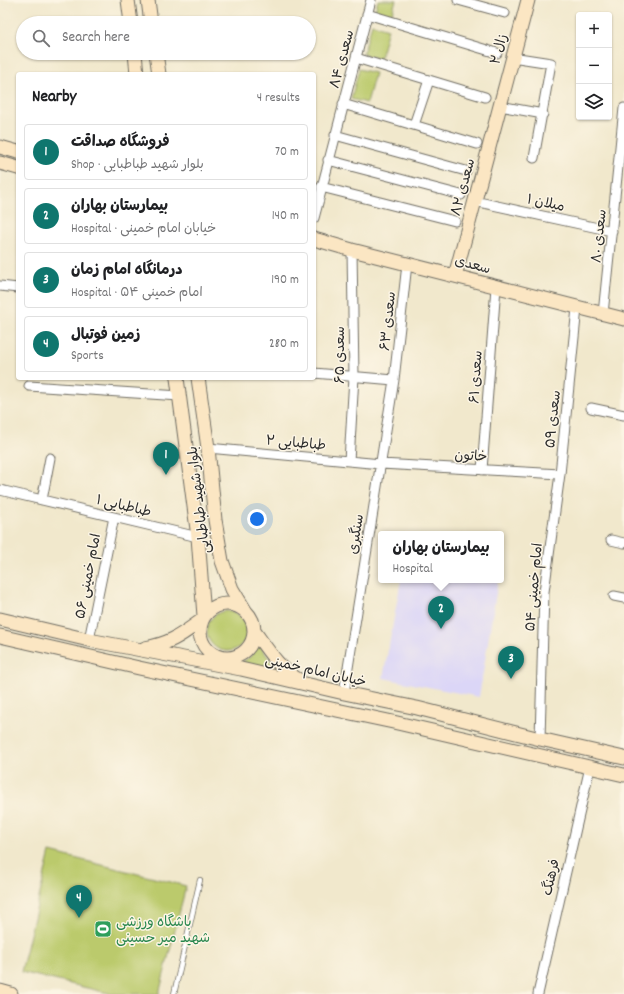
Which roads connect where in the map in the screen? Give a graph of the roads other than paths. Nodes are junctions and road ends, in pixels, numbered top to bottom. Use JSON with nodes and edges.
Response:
{"nodes":[{"id":1,"x":128,"y":0,"type":"edge"},
{"id":2,"x":148,"y":0,"type":"edge"},
{"id":3,"x":371,"y":0,"type":"edge"},
{"id":4,"x":458,"y":0,"type":"edge"},
{"id":5,"x":528,"y":0,"type":"edge"},
{"id":6,"x":505,"y":13,"type":"dead end"},
{"id":7,"x":367,"y":14,"type":"junction"},
{"id":8,"x":130,"y":16,"type":"edge"},
{"id":9,"x":150,"y":16,"type":"edge"},
{"id":10,"x":497,"y":53,"type":"dead end"},
{"id":11,"x":512,"y":57,"type":"junction"},
{"id":12,"x":356,"y":58,"type":"junction"},
{"id":13,"x":135,"y":60,"type":"edge"},
{"id":14,"x":157,"y":60,"type":"edge"},
{"id":15,"x":137,"y":72,"type":"edge"},
{"id":16,"x":159,"y":72,"type":"edge"},
{"id":17,"x":429,"y":80,"type":"junction"},
{"id":18,"x":485,"y":97,"type":"dead end"},
{"id":19,"x":344,"y":104,"type":"junction"},
{"id":20,"x":500,"y":106,"type":"junction"},
{"id":21,"x":624,"y":108,"type":"edge"},
{"id":22,"x":543,"y":114,"type":"junction"},
{"id":23,"x":414,"y":125,"type":"junction"},
{"id":24,"x":335,"y":135,"type":"junction"},
{"id":25,"x":477,"y":144,"type":"dead end"},
{"id":26,"x":0,"y":148,"type":"edge"},
{"id":27,"x":16,"y":152,"type":"edge"},
{"id":28,"x":534,"y":158,"type":"dead end"},
{"id":29,"x":328,"y":160,"type":"junction"},
{"id":30,"x":622,"y":161,"type":"edge"},
{"id":31,"x":0,"y":163,"type":"edge"},
{"id":32,"x":16,"y":167,"type":"edge"},
{"id":33,"x":466,"y":171,"type":"dead end"},
{"id":34,"x":321,"y":187,"type":"junction"},
{"id":35,"x":461,"y":195,"type":"dead end"},
{"id":36,"x":474,"y":201,"type":"junction"},
{"id":37,"x":316,"y":209,"type":"edge"},
{"id":38,"x":455,"y":221,"type":"dead end"},
{"id":39,"x":612,"y":231,"type":"junction"},
{"id":40,"x":316,"y":240,"type":"edge"},
{"id":41,"x":352,"y":250,"type":"junction"},
{"id":42,"x":407,"y":264,"type":"junction"},
{"id":43,"x":456,"y":276,"type":"junction"},
{"id":44,"x":0,"y":286,"type":"edge"},
{"id":45,"x":496,"y":287,"type":"junction"},
{"id":46,"x":16,"y":288,"type":"edge"},
{"id":47,"x":577,"y":308,"type":"junction"},
{"id":48,"x":603,"y":314,"type":"junction"},
{"id":49,"x":624,"y":319,"type":"edge"},
{"id":50,"x":316,"y":374,"type":"edge"},
{"id":51,"x":354,"y":377,"type":"junction"},
{"id":52,"x":177,"y":380,"type":"edge"},
{"id":53,"x":198,"y":380,"type":"edge"},
{"id":54,"x":394,"y":380,"type":"junction"},
{"id":55,"x":29,"y":386,"type":"dead end"},
{"id":56,"x":180,"y":396,"type":"junction"},
{"id":57,"x":591,"y":408,"type":"dead end"},
{"id":58,"x":624,"y":415,"type":"edge"},
{"id":59,"x":208,"y":448,"type":"junction"},
{"id":60,"x":50,"y":458,"type":"dead end"},
{"id":61,"x":349,"y":461,"type":"junction"},
{"id":62,"x":381,"y":464,"type":"junction"},
{"id":63,"x":482,"y":470,"type":"junction"},
{"id":64,"x":560,"y":474,"type":"junction"},
{"id":65,"x":0,"y":490,"type":"edge"},
{"id":66,"x":42,"y":500,"type":"junction"},
{"id":67,"x":114,"y":517,"type":"junction"},
{"id":68,"x":552,"y":533,"type":"joint"},
{"id":69,"x":198,"y":537,"type":"junction"},
{"id":70,"x":611,"y":540,"type":"dead end"},
{"id":71,"x":624,"y":543,"type":"edge"},
{"id":72,"x":614,"y":596,"type":"dead end"},
{"id":73,"x":624,"y":598,"type":"edge"},
{"id":74,"x":246,"y":612,"type":"junction"},
{"id":75,"x":203,"y":618,"type":"junction"},
{"id":76,"x":0,"y":619,"type":"edge"},
{"id":77,"x":254,"y":631,"type":"junction"},
{"id":78,"x":0,"y":636,"type":"edge"},
{"id":79,"x":89,"y":640,"type":"junction"},
{"id":80,"x":139,"y":649,"type":"junction"},
{"id":81,"x":218,"y":659,"type":"junction"},
{"id":82,"x":241,"y":669,"type":"junction"},
{"id":83,"x":186,"y":678,"type":"junction"},
{"id":84,"x":306,"y":684,"type":"junction"},
{"id":85,"x":344,"y":693,"type":"junction"},
{"id":86,"x":292,"y":700,"type":"junction"},
{"id":87,"x":540,"y":739,"type":"junction"},
{"id":88,"x":624,"y":758,"type":"edge"},
{"id":89,"x":590,"y":766,"type":"junction"},
{"id":90,"x":624,"y":775,"type":"edge"},
{"id":91,"x":200,"y":880,"type":"dead end"},
{"id":92,"x":0,"y":991,"type":"edge"},
{"id":93,"x":11,"y":994,"type":"edge"},
{"id":94,"x":174,"y":994,"type":"edge"},
{"id":95,"x":538,"y":994,"type":"edge"}],
"edges":[{"from":1,"to":8,"type":"main road"},
{"from":2,"to":9,"type":"main road"},
{"from":3,"to":7,"type":"street","name":"سعدی ۸۴"},
{"from":4,"to":6,"type":"street"},
{"from":5,"to":11,"type":"main road","name":"زال ۲"},
{"from":7,"to":10,"type":"street"},
{"from":7,"to":12,"type":"street","name":"سعدی ۸۴"},
{"from":11,"to":20,"type":"main road","name":"زال ۲"},
{"from":11,"to":22,"type":"street"},
{"from":12,"to":17,"type":"street"},
{"from":12,"to":19,"type":"street","name":"سعدی ۸۴"},
{"from":13,"to":15,"type":"main road"},
{"from":14,"to":16,"type":"main road"},
{"from":17,"to":18,"type":"street"},
{"from":17,"to":23,"type":"street"},
{"from":19,"to":23,"type":"street"},
{"from":19,"to":24,"type":"street","name":"سعدی ۸۴"},
{"from":20,"to":22,"type":"street"},
{"from":20,"to":36,"type":"main road","name":"سعدی ۸۲"},
{"from":21,"to":30,"type":"street","name":"سعدی ۸۰"},
{"from":22,"to":28,"type":"street"},
{"from":23,"to":25,"type":"street"},
{"from":24,"to":29,"type":"street","name":"سعدی ۸۴"},
{"from":24,"to":33,"type":"street"},
{"from":26,"to":27,"type":"main road"},
{"from":29,"to":34,"type":"street","name":"سعدی ۸۴"},
{"from":29,"to":35,"type":"street"},
{"from":30,"to":39,"type":"street","name":"سعدی ۸۰"},
{"from":31,"to":32,"type":"main road"},
{"from":34,"to":37,"type":"street","name":"سعدی ۸۴"},
{"from":34,"to":38,"type":"street"},
{"from":36,"to":39,"type":"street","name":"میلان ۱"},
{"from":36,"to":43,"type":"main road","name":"سعدی ۸۲"},
{"from":39,"to":48,"type":"street","name":"سعدی ۸۰"},
{"from":40,"to":41,"type":"main road","name":"سعدی"},
{"from":41,"to":42,"type":"main road","name":"سعدی"},
{"from":41,"to":51,"type":"street","name":"سعدی ۶۵"},
{"from":42,"to":43,"type":"main road","name":"سعدی"},
{"from":42,"to":54,"type":"street","name":"سعدی ۶۳"},
{"from":43,"to":45,"type":"main road","name":"سعدی"},
{"from":44,"to":46,"type":"street"},
{"from":45,"to":47,"type":"main road","name":"سعدی"},
{"from":45,"to":63,"type":"street","name":"سعدی ۶۱"},
{"from":47,"to":48,"type":"main road","name":"سعدی"},
{"from":47,"to":64,"type":"street","name":"سعدی ۵۹"},
{"from":48,"to":49,"type":"main road","name":"سعدی"},
{"from":50,"to":51,"type":"street"},
{"from":51,"to":54,"type":"street"},
{"from":51,"to":61,"type":"street","name":"سعدی ۶۵"},
{"from":52,"to":56,"type":"main road","name":"بلوار شهید طباطبایی"},
{"from":53,"to":59,"type":"main road","name":"بلوار شهید طباطبایی"},
{"from":54,"to":62,"type":"street","name":"سنگبری"},
{"from":55,"to":56,"type":"street"},
{"from":56,"to":69,"type":"main road","name":"بلوار شهید طباطبایی"},
{"from":57,"to":58,"type":"street"},
{"from":59,"to":61,"type":"street","name":"طباطبایی ۲"},
{"from":59,"to":74,"type":"main road","name":"بلوار شهید طباطبایی"},
{"from":60,"to":66,"type":"street"},
{"from":61,"to":62,"type":"street","name":"طباطبایی ۲"},
{"from":62,"to":63,"type":"street","name":"خاتون"},
{"from":62,"to":85,"type":"street","name":"سنگبری"},
{"from":63,"to":64,"type":"street","name":"خاتون"},
{"from":64,"to":68,"type":"street","name":"سعدی ۵۹"},
{"from":65,"to":66,"type":"street","name":"طباطبایی ۱"},
{"from":66,"to":67,"type":"street","name":"طباطبایی ۱"},
{"from":67,"to":69,"type":"street","name":"طباطبایی ۱"},
{"from":67,"to":79,"type":"street","name":"امام خمینی ۵۶"},
{"from":68,"to":87,"type":"street","name":"امام خمینی ۵۴"},
{"from":69,"to":75,"type":"main road","name":"بلوار شهید طباطبایی"},
{"from":70,"to":71,"type":"street"},
{"from":72,"to":73,"type":"street"},
{"from":74,"to":75,"type":"main road"},
{"from":74,"to":77,"type":"main road"},
{"from":75,"to":80,"type":"main road"},
{"from":75,"to":81,"type":"main road"},
{"from":76,"to":79,"type":"main road","name":"خیابان امام خمینی"},
{"from":77,"to":81,"type":"main road"},
{"from":77,"to":84,"type":"main road"},
{"from":78,"to":83,"type":"main road"},
{"from":79,"to":80,"type":"main road","name":"خیابان امام خمینی"},
{"from":80,"to":81,"type":"main road","name":"خیابان امام خمینی"},
{"from":81,"to":82,"type":"main road"},
{"from":81,"to":82,"type":"main road","name":"خیابان امام خمینی"},
{"from":81,"to":83,"type":"main road"},
{"from":82,"to":84,"type":"main road","name":"خیابان امام خمینی"},
{"from":82,"to":86,"type":"main road"},
{"from":83,"to":86,"type":"main road"},
{"from":84,"to":85,"type":"main road","name":"خیابان امام خمینی"},
{"from":85,"to":87,"type":"main road","name":"خیابان امام خمینی"},
{"from":86,"to":89,"type":"main road"},
{"from":87,"to":88,"type":"main road","name":"خیابان امام خمینی"},
{"from":89,"to":90,"type":"main road"},
{"from":89,"to":95,"type":"street","name":"فرهنگ"},
{"from":91,"to":94,"type":"lane"},
{"from":92,"to":93,"type":"main road"}]}
